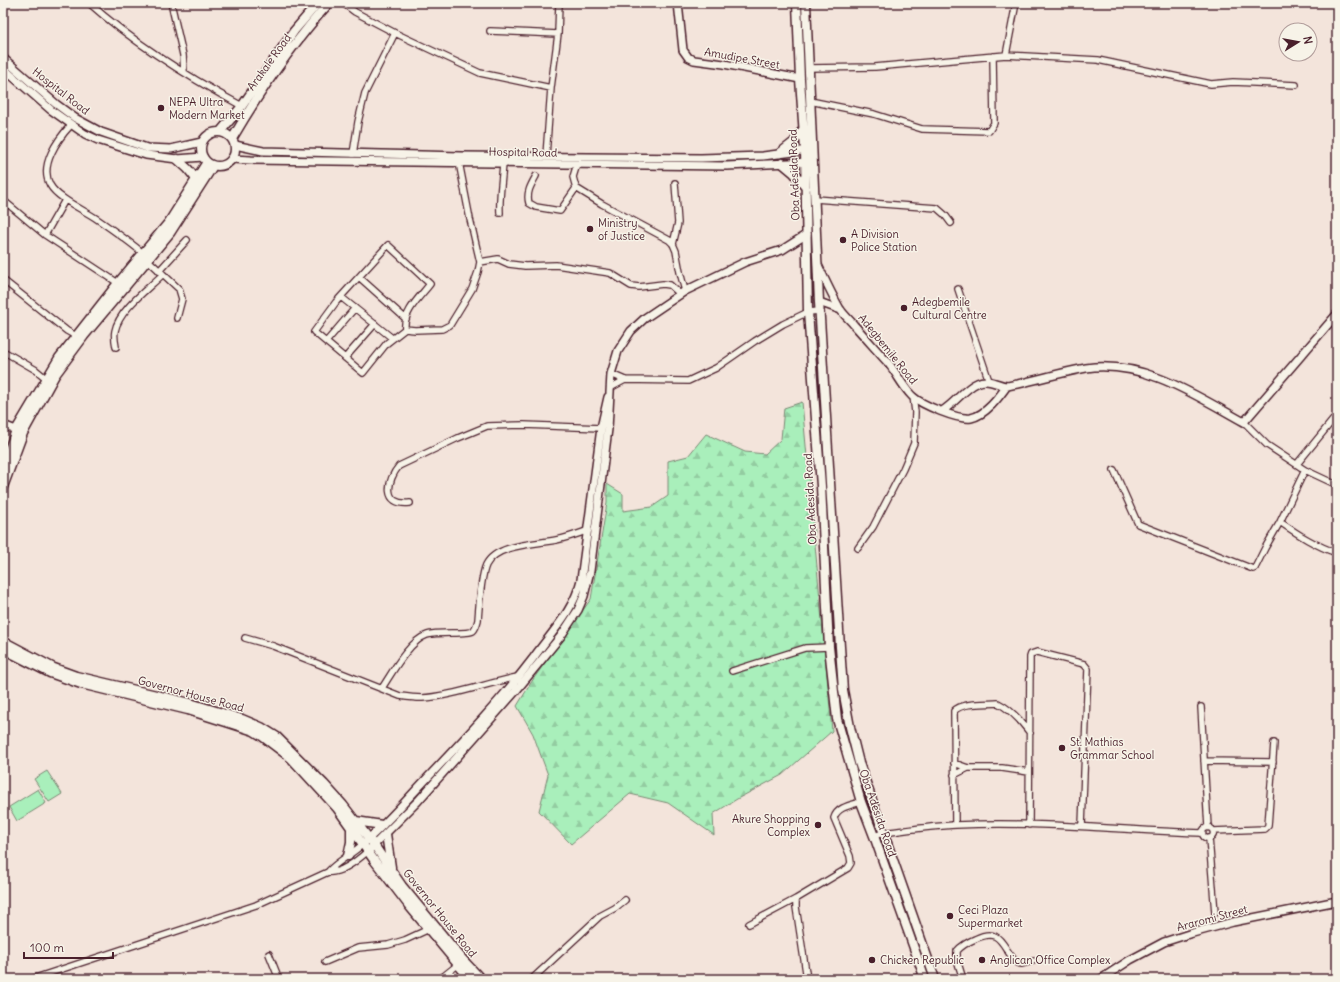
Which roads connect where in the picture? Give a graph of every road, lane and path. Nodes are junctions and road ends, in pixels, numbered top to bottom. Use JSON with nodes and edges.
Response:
{"nodes":[{"id":1,"x":89,"y":3,"type":"edge"},
{"id":2,"x":171,"y":3,"type":"edge"},
{"id":3,"x":318,"y":3,"type":"edge"},
{"id":4,"x":329,"y":3,"type":"edge"},
{"id":5,"x":343,"y":3,"type":"edge"},
{"id":6,"x":559,"y":3,"type":"edge"},
{"id":7,"x":678,"y":3,"type":"edge"},
{"id":8,"x":797,"y":3,"type":"edge"},
{"id":9,"x":806,"y":3,"type":"edge"},
{"id":10,"x":1016,"y":3,"type":"edge"},
{"id":11,"x":490,"y":31,"type":"dead end"},
{"id":12,"x":395,"y":33,"type":"junction"},
{"id":13,"x":558,"y":34,"type":"junction"},
{"id":14,"x":1006,"y":55,"type":"junction"},
{"id":15,"x":993,"y":56,"type":"junction"},
{"id":16,"x":3,"y":58,"type":"edge"},
{"id":17,"x":3,"y":68,"type":"edge"},
{"id":18,"x":808,"y":68,"type":"junction"},
{"id":19,"x":184,"y":72,"type":"junction"},
{"id":20,"x":800,"y":79,"type":"junction"},
{"id":21,"x":1296,"y":85,"type":"dead end"},
{"id":22,"x":551,"y":88,"type":"junction"},
{"id":23,"x":810,"y":101,"type":"junction"},
{"id":24,"x":242,"y":106,"type":"junction"},
{"id":25,"x":71,"y":125,"type":"junction"},
{"id":26,"x":804,"y":128,"type":"junction"},
{"id":27,"x":220,"y":132,"type":"junction"},
{"id":28,"x":202,"y":142,"type":"junction"},
{"id":29,"x":233,"y":142,"type":"junction"},
{"id":30,"x":809,"y":150,"type":"junction"},
{"id":31,"x":780,"y":153,"type":"junction"},
{"id":32,"x":353,"y":154,"type":"junction"},
{"id":33,"x":546,"y":156,"type":"junction"},
{"id":34,"x":177,"y":159,"type":"junction"},
{"id":35,"x":232,"y":159,"type":"junction"},
{"id":36,"x":208,"y":162,"type":"junction"},
{"id":37,"x":459,"y":162,"type":"junction"},
{"id":38,"x":810,"y":162,"type":"junction"},
{"id":39,"x":503,"y":163,"type":"junction"},
{"id":40,"x":782,"y":163,"type":"junction"},
{"id":41,"x":577,"y":164,"type":"junction"},
{"id":42,"x":536,"y":176,"type":"dead end"},
{"id":43,"x":196,"y":179,"type":"junction"},
{"id":44,"x":676,"y":183,"type":"dead end"},
{"id":45,"x":576,"y":188,"type":"junction"},
{"id":46,"x":806,"y":189,"type":"junction"},
{"id":47,"x":815,"y":199,"type":"junction"},
{"id":48,"x":3,"y":200,"type":"edge"},
{"id":49,"x":65,"y":200,"type":"junction"},
{"id":50,"x":500,"y":213,"type":"dead end"},
{"id":51,"x":951,"y":223,"type":"dead end"},
{"id":52,"x":45,"y":234,"type":"junction"},
{"id":53,"x":807,"y":234,"type":"junction"},
{"id":54,"x":187,"y":240,"type":"dead end"},
{"id":55,"x":673,"y":244,"type":"junction"},
{"id":56,"x":146,"y":257,"type":"junction"},
{"id":57,"x":480,"y":262,"type":"junction"},
{"id":58,"x":818,"y":265,"type":"junction"},
{"id":59,"x":161,"y":273,"type":"junction"},
{"id":60,"x":359,"y":277,"type":"junction"},
{"id":61,"x":3,"y":280,"type":"edge"},
{"id":62,"x":118,"y":283,"type":"junction"},
{"id":63,"x":958,"y":289,"type":"dead end"},
{"id":64,"x":683,"y":293,"type":"junction"},
{"id":65,"x":341,"y":297,"type":"junction"},
{"id":66,"x":819,"y":302,"type":"junction"},
{"id":67,"x":355,"y":308,"type":"junction"},
{"id":68,"x":841,"y":310,"type":"junction"},
{"id":69,"x":820,"y":311,"type":"junction"},
{"id":70,"x":808,"y":312,"type":"junction"},
{"id":71,"x":1337,"y":314,"type":"edge"},
{"id":72,"x":177,"y":318,"type":"dead end"},
{"id":73,"x":406,"y":319,"type":"junction"},
{"id":74,"x":375,"y":324,"type":"junction"},
{"id":75,"x":405,"y":329,"type":"junction"},
{"id":76,"x":76,"y":336,"type":"junction"},
{"id":77,"x":392,"y":338,"type":"junction"},
{"id":78,"x":326,"y":342,"type":"junction"},
{"id":79,"x":116,"y":347,"type":"dead end"},
{"id":80,"x":3,"y":351,"type":"edge"},
{"id":81,"x":345,"y":358,"type":"junction"},
{"id":82,"x":611,"y":374,"type":"junction"},
{"id":83,"x":48,"y":380,"type":"junction"},
{"id":84,"x":625,"y":380,"type":"junction"},
{"id":85,"x":989,"y":381,"type":"junction"},
{"id":86,"x":1007,"y":386,"type":"junction"},
{"id":87,"x":610,"y":391,"type":"junction"},
{"id":88,"x":913,"y":396,"type":"junction"},
{"id":89,"x":942,"y":411,"type":"junction"},
{"id":90,"x":1337,"y":415,"type":"edge"},
{"id":91,"x":1244,"y":422,"type":"junction"},
{"id":92,"x":3,"y":426,"type":"edge"},
{"id":93,"x":601,"y":428,"type":"junction"},
{"id":94,"x":20,"y":432,"type":"junction"},
{"id":95,"x":1297,"y":464,"type":"junction"},
{"id":96,"x":3,"y":466,"type":"edge"},
{"id":97,"x":1114,"y":470,"type":"dead end"},
{"id":98,"x":1305,"y":470,"type":"junction"},
{"id":99,"x":1337,"y":485,"type":"edge"},
{"id":100,"x":3,"y":487,"type":"edge"},
{"id":101,"x":410,"y":503,"type":"dead end"},
{"id":102,"x":1280,"y":522,"type":"junction"},
{"id":103,"x":589,"y":530,"type":"junction"},
{"id":104,"x":858,"y":548,"type":"dead end"},
{"id":105,"x":1337,"y":553,"type":"edge"},
{"id":106,"x":245,"y":638,"type":"dead end"},
{"id":107,"x":3,"y":641,"type":"edge"},
{"id":108,"x":829,"y":647,"type":"junction"},
{"id":109,"x":3,"y":649,"type":"edge"},
{"id":110,"x":732,"y":671,"type":"dead end"},
{"id":111,"x":519,"y":677,"type":"junction"},
{"id":112,"x":382,"y":688,"type":"junction"},
{"id":113,"x":1201,"y":707,"type":"dead end"},
{"id":114,"x":1030,"y":734,"type":"junction"},
{"id":115,"x":1274,"y":743,"type":"dead end"},
{"id":116,"x":1204,"y":760,"type":"junction"},
{"id":117,"x":1273,"y":762,"type":"junction"},
{"id":118,"x":954,"y":763,"type":"junction"},
{"id":119,"x":968,"y":768,"type":"junction"},
{"id":120,"x":1030,"y":772,"type":"junction"},
{"id":121,"x":954,"y":775,"type":"junction"},
{"id":122,"x":861,"y":802,"type":"junction"},
{"id":123,"x":354,"y":824,"type":"junction"},
{"id":124,"x":382,"y":825,"type":"junction"},
{"id":125,"x":955,"y":825,"type":"junction"},
{"id":126,"x":1029,"y":825,"type":"junction"},
{"id":127,"x":1082,"y":826,"type":"junction"},
{"id":128,"x":1210,"y":829,"type":"junction"},
{"id":129,"x":883,"y":833,"type":"junction"},
{"id":130,"x":1202,"y":833,"type":"junction"},
{"id":131,"x":386,"y":834,"type":"junction"},
{"id":132,"x":874,"y":836,"type":"junction"},
{"id":133,"x":1209,"y":838,"type":"junction"},
{"id":134,"x":369,"y":844,"type":"junction"},
{"id":135,"x":348,"y":856,"type":"junction"},
{"id":136,"x":391,"y":869,"type":"junction"},
{"id":137,"x":328,"y":872,"type":"junction"},
{"id":138,"x":796,"y":899,"type":"junction"},
{"id":139,"x":625,"y":900,"type":"dead end"},
{"id":140,"x":1337,"y":901,"type":"edge"},
{"id":141,"x":1215,"y":913,"type":"dead end"},
{"id":142,"x":749,"y":924,"type":"dead end"},
{"id":143,"x":428,"y":929,"type":"junction"},
{"id":144,"x":269,"y":954,"type":"dead end"},
{"id":145,"x":1034,"y":961,"type":"dead end"},
{"id":146,"x":325,"y":962,"type":"dead end"},
{"id":147,"x":460,"y":962,"type":"junction"},
{"id":148,"x":924,"y":977,"type":"edge"},
{"id":149,"x":32,"y":979,"type":"edge"},
{"id":150,"x":279,"y":979,"type":"edge"},
{"id":151,"x":440,"y":979,"type":"edge"},
{"id":152,"x":470,"y":979,"type":"edge"},
{"id":153,"x":481,"y":979,"type":"edge"},
{"id":154,"x":532,"y":979,"type":"edge"},
{"id":155,"x":807,"y":979,"type":"edge"},
{"id":156,"x":912,"y":979,"type":"edge"},
{"id":157,"x":935,"y":979,"type":"edge"},
{"id":158,"x":963,"y":979,"type":"edge"},
{"id":159,"x":1101,"y":979,"type":"edge"}],
"edges":[{"from":1,"to":19,"type":"street"},
{"from":2,"to":19,"type":"street"},
{"from":3,"to":24,"type":"main road","name":"Arakale Road"},
{"from":4,"to":29,"type":"main road","name":"Arakale Road"},
{"from":5,"to":12,"type":"street"},
{"from":6,"to":13,"type":"street"},
{"from":7,"to":20,"type":"street","name":"Amudipe Street"},
{"from":8,"to":20,"type":"main road","name":"Oba Adesida Road"},
{"from":9,"to":18,"type":"main road","name":"Oba Adesida Road"},
{"from":10,"to":14,"type":"street"},
{"from":11,"to":13,"type":"street"},
{"from":12,"to":22,"type":"street"},
{"from":12,"to":32,"type":"street"},
{"from":13,"to":22,"type":"street"},
{"from":14,"to":15,"type":"street"},
{"from":14,"to":21,"type":"street"},
{"from":15,"to":18,"type":"street"},
{"from":15,"to":23,"type":"street"},
{"from":16,"to":28,"type":"street","name":"Hospital Road"},
{"from":17,"to":25,"type":"street","name":"Hospital Road"},
{"from":18,"to":23,"type":"main road","name":"Oba Adesida Road"},
{"from":19,"to":24,"type":"street"},
{"from":20,"to":26,"type":"main road","name":"Oba Adesida Road"},
{"from":22,"to":33,"type":"street"},
{"from":23,"to":30,"type":"main road","name":"Oba Adesida Road"},
{"from":24,"to":27,"type":"main road","name":"Arakale Road"},
{"from":25,"to":34,"type":"street","name":"Hospital Road"},
{"from":25,"to":49,"type":"street"},
{"from":26,"to":30,"type":"main road","name":"Oba Adesida Road"},
{"from":26,"to":31,"type":"main road"},
{"from":27,"to":28,"type":"main road"},
{"from":27,"to":29,"type":"main road"},
{"from":28,"to":36,"type":"main road"},
{"from":29,"to":32,"type":"street","name":"Hospital Road"},
{"from":29,"to":35,"type":"main road"},
{"from":30,"to":31,"type":"street","name":"Hospital Road"},
{"from":30,"to":38,"type":"main road","name":"Oba Adesida Road"},
{"from":31,"to":33,"type":"street","name":"Hospital Road"},
{"from":32,"to":33,"type":"street","name":"Hospital Road"},
{"from":34,"to":36,"type":"street","name":"Hospital Road"},
{"from":34,"to":43,"type":"main road"},
{"from":35,"to":36,"type":"main road"},
{"from":35,"to":37,"type":"street","name":"Hospital Road"},
{"from":36,"to":43,"type":"main road"},
{"from":36,"to":56,"type":"main road"},
{"from":37,"to":39,"type":"street","name":"Hospital Road"},
{"from":37,"to":57,"type":"street"},
{"from":38,"to":40,"type":"street","name":"Hospital Road"},
{"from":38,"to":46,"type":"main road","name":"Oba Adesida Road"},
{"from":38,"to":47,"type":"main road","name":"Oba Adesida Road"},
{"from":39,"to":41,"type":"street","name":"Hospital Road"},
{"from":39,"to":50,"type":"street"},
{"from":40,"to":41,"type":"street","name":"Hospital Road"},
{"from":40,"to":46,"type":"main road"},
{"from":41,"to":45,"type":"street"},
{"from":42,"to":45,"type":"street"},
{"from":43,"to":56,"type":"main road"},
{"from":44,"to":55,"type":"street"},
{"from":45,"to":55,"type":"street"},
{"from":46,"to":53,"type":"main road","name":"Oba Adesida Road"},
{"from":47,"to":51,"type":"street"},
{"from":47,"to":58,"type":"main road","name":"Oba Adesida Road"},
{"from":48,"to":52,"type":"street"},
{"from":49,"to":52,"type":"street"},
{"from":49,"to":56,"type":"street"},
{"from":52,"to":62,"type":"street"},
{"from":53,"to":64,"type":"street"},
{"from":53,"to":70,"type":"main road","name":"Oba Adesida Road"},
{"from":54,"to":59,"type":"street"},
{"from":55,"to":64,"type":"street"},
{"from":56,"to":59,"type":"street"},
{"from":56,"to":62,"type":"main road"},
{"from":56,"to":83,"type":"main road"},
{"from":57,"to":64,"type":"street"},
{"from":57,"to":75,"type":"street"},
{"from":58,"to":66,"type":"main road","name":"Oba Adesida Road"},
{"from":58,"to":68,"type":"street"},
{"from":59,"to":72,"type":"street"},
{"from":59,"to":79,"type":"street"},
{"from":60,"to":65,"type":"street"},
{"from":60,"to":73,"type":"street"},
{"from":60,"to":73,"type":"street"},
{"from":61,"to":76,"type":"street"},
{"from":62,"to":76,"type":"main road"},
{"from":63,"to":85,"type":"street"},
{"from":64,"to":82,"type":"street"},
{"from":65,"to":67,"type":"street"},
{"from":65,"to":78,"type":"street"},
{"from":66,"to":68,"type":"street"},
{"from":66,"to":69,"type":"main road","name":"Oba Adesida Road"},
{"from":67,"to":74,"type":"street"},
{"from":67,"to":78,"type":"street"},
{"from":68,"to":88,"type":"street","name":"Adegbemile Road"},
{"from":69,"to":70,"type":"street"},
{"from":69,"to":129,"type":"main road","name":"Oba Adesida Road"},
{"from":70,"to":84,"type":"street"},
{"from":70,"to":108,"type":"main road","name":"Oba Adesida Road"},
{"from":71,"to":91,"type":"street"},
{"from":73,"to":75,"type":"street"},
{"from":74,"to":77,"type":"street"},
{"from":74,"to":81,"type":"street"},
{"from":75,"to":77,"type":"street"},
{"from":76,"to":83,"type":"main road"},
{"from":77,"to":81,"type":"street"},
{"from":78,"to":81,"type":"street"},
{"from":80,"to":83,"type":"street"},
{"from":82,"to":84,"type":"street"},
{"from":82,"to":87,"type":"street"},
{"from":83,"to":94,"type":"main road"},
{"from":84,"to":87,"type":"street"},
{"from":85,"to":86,"type":"street"},
{"from":85,"to":89,"type":"street"},
{"from":86,"to":89,"type":"street","name":"Adegbemile Road"},
{"from":86,"to":91,"type":"street"},
{"from":87,"to":93,"type":"street"},
{"from":87,"to":131,"type":"street"},
{"from":88,"to":89,"type":"street","name":"Adegbemile Road"},
{"from":88,"to":104,"type":"street"},
{"from":90,"to":95,"type":"street"},
{"from":91,"to":95,"type":"street"},
{"from":92,"to":94,"type":"street"},
{"from":93,"to":101,"type":"street"},
{"from":93,"to":103,"type":"street"},
{"from":94,"to":96,"type":"main road"},
{"from":94,"to":100,"type":"main road"},
{"from":95,"to":98,"type":"street"},
{"from":97,"to":102,"type":"street"},
{"from":98,"to":99,"type":"street"},
{"from":98,"to":102,"type":"street"},
{"from":102,"to":105,"type":"street"},
{"from":103,"to":111,"type":"street"},
{"from":103,"to":112,"type":"street"},
{"from":106,"to":112,"type":"street"},
{"from":107,"to":123,"type":"main road","name":"Governor House Road"},
{"from":108,"to":110,"type":"street"},
{"from":108,"to":122,"type":"main road","name":"Oba Adesida Road"},
{"from":109,"to":123,"type":"main road","name":"Governor House Road"},
{"from":111,"to":112,"type":"street"},
{"from":111,"to":124,"type":"street"},
{"from":113,"to":116,"type":"street"},
{"from":114,"to":118,"type":"street"},
{"from":114,"to":120,"type":"street"},
{"from":114,"to":127,"type":"street"},
{"from":115,"to":117,"type":"street"},
{"from":116,"to":117,"type":"street"},
{"from":116,"to":128,"type":"street"},
{"from":117,"to":128,"type":"street"},
{"from":118,"to":119,"type":"street"},
{"from":118,"to":121,"type":"street"},
{"from":119,"to":120,"type":"street"},
{"from":119,"to":121,"type":"street"},
{"from":120,"to":126,"type":"street"},
{"from":121,"to":125,"type":"street"},
{"from":122,"to":132,"type":"main road","name":"Oba Adesida Road"},
{"from":122,"to":138,"type":"street"},
{"from":123,"to":124,"type":"main road"},
{"from":123,"to":134,"type":"main road","name":"Governor House Road"},
{"from":123,"to":135,"type":"main road"},
{"from":124,"to":134,"type":"street"},
{"from":125,"to":126,"type":"street"},
{"from":125,"to":129,"type":"street"},
{"from":126,"to":127,"type":"street"},
{"from":127,"to":130,"type":"street"},
{"from":128,"to":130,"type":"street"},
{"from":128,"to":133,"type":"street"},
{"from":129,"to":132,"type":"street"},
{"from":129,"to":157,"type":"main road","name":"Oba Adesida Road"},
{"from":130,"to":133,"type":"street"},
{"from":131,"to":134,"type":"street"},
{"from":131,"to":136,"type":"main road"},
{"from":132,"to":148,"type":"main road","name":"Oba Adesida Road"},
{"from":133,"to":141,"type":"street"},
{"from":134,"to":135,"type":"street"},
{"from":134,"to":136,"type":"main road","name":"Governor House Road"},
{"from":134,"to":137,"type":"street"},
{"from":134,"to":143,"type":"main road","name":"Governor House Road"},
{"from":135,"to":137,"type":"street"},
{"from":136,"to":147,"type":"main road","name":"Governor House Road"},
{"from":137,"to":149,"type":"street"},
{"from":138,"to":142,"type":"street"},
{"from":138,"to":155,"type":"street"},
{"from":139,"to":154,"type":"street"},
{"from":140,"to":159,"type":"street","name":"Araromi Street"},
{"from":143,"to":146,"type":"street"},
{"from":143,"to":147,"type":"main road","name":"Governor House Road"},
{"from":144,"to":150,"type":"street"},
{"from":145,"to":158,"type":"street"},
{"from":147,"to":151,"type":"street"},
{"from":147,"to":152,"type":"main road","name":"Governor House Road"},
{"from":147,"to":153,"type":"main road","name":"Governor House Road"},
{"from":148,"to":156,"type":"street"}]}
